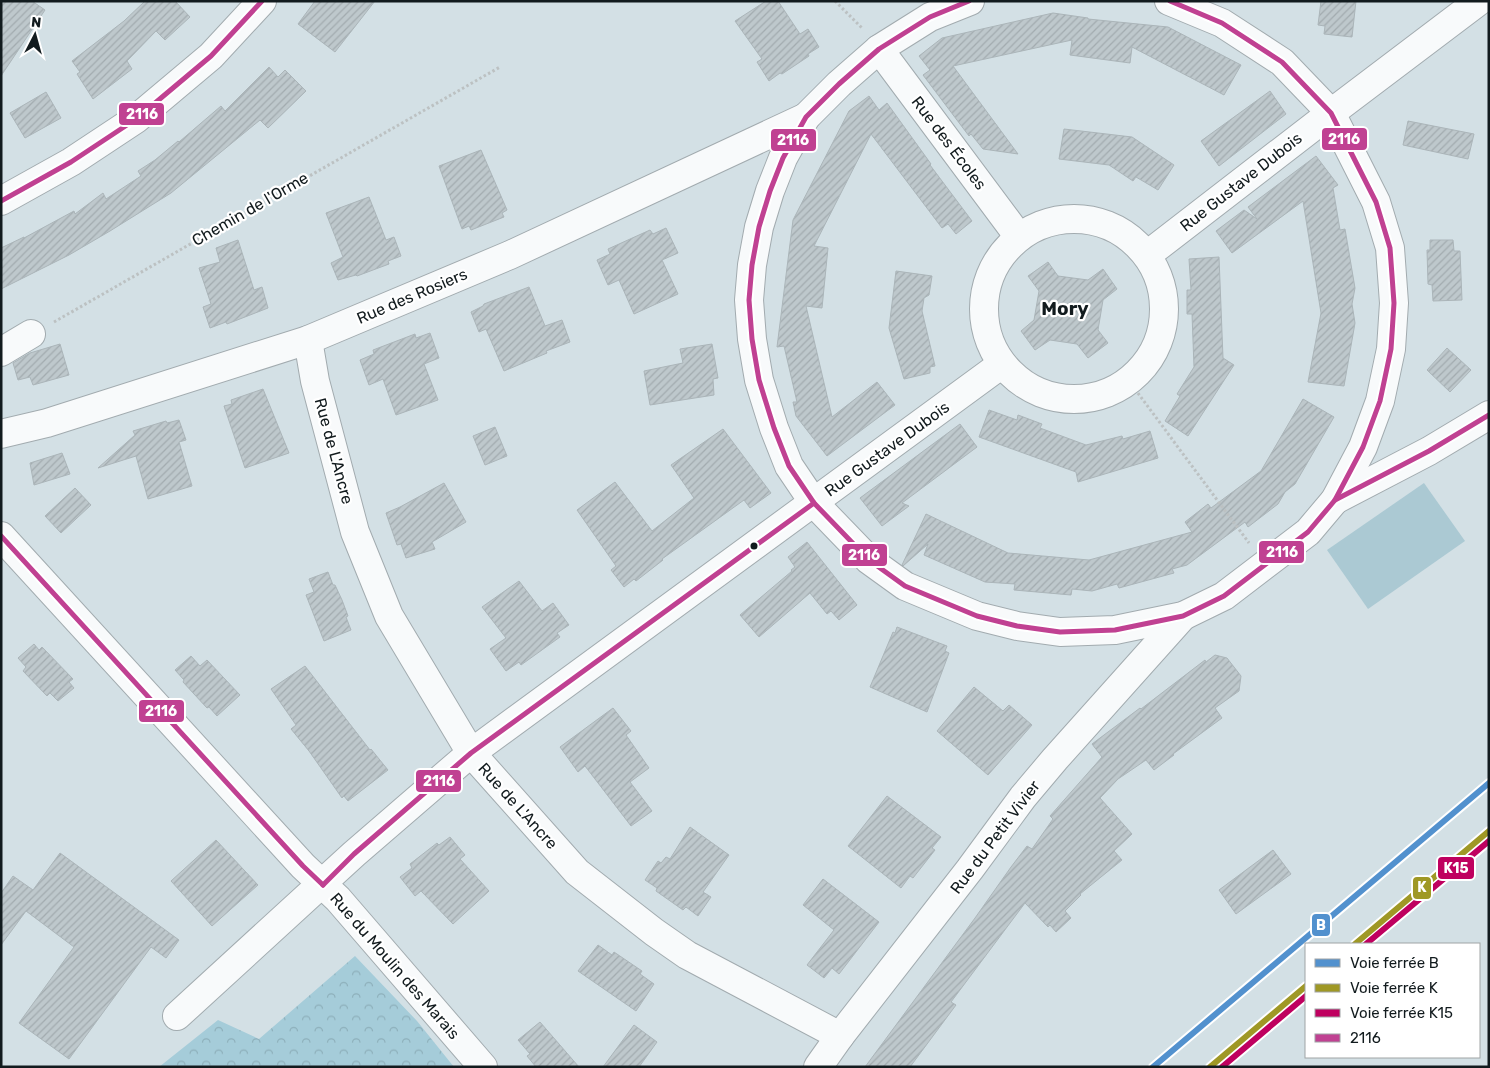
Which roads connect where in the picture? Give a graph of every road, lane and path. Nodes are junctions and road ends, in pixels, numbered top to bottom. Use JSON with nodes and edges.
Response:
{"nodes":[{"id":1,"x":262,"y":1,"type":"edge"},
{"id":2,"x":835,"y":1,"type":"edge"},
{"id":3,"x":970,"y":1,"type":"edge"},
{"id":4,"x":1169,"y":1,"type":"edge"},
{"id":5,"x":1479,"y":1,"type":"edge"},
{"id":6,"x":1219,"y":12,"type":"edge"},
{"id":7,"x":879,"y":49,"type":"junction"},
{"id":8,"x":500,"y":67,"type":"dead end"},
{"id":9,"x":1331,"y":113,"type":"junction"},
{"id":10,"x":806,"y":117,"type":"junction"},
{"id":11,"x":1,"y":201,"type":"edge"},
{"id":12,"x":1019,"y":236,"type":"junction"},
{"id":13,"x":1147,"y":255,"type":"junction"},
{"id":14,"x":31,"y":334,"type":"joint"},
{"id":15,"x":308,"y":340,"type":"junction"},
{"id":16,"x":1,"y":352,"type":"edge"},
{"id":17,"x":1002,"y":364,"type":"junction"},
{"id":18,"x":1129,"y":381,"type":"junction"},
{"id":19,"x":1489,"y":416,"type":"edge"},
{"id":20,"x":1,"y":434,"type":"edge"},
{"id":21,"x":1335,"y":500,"type":"junction"},
{"id":22,"x":814,"y":503,"type":"junction"},
{"id":23,"x":1,"y":536,"type":"edge"},
{"id":24,"x":1264,"y":565,"type":"junction"},
{"id":25,"x":1183,"y":616,"type":"junction"},
{"id":26,"x":471,"y":754,"type":"junction"},
{"id":27,"x":323,"y":885,"type":"junction"},
{"id":28,"x":177,"y":1016,"type":"dead end"},
{"id":29,"x":840,"y":1036,"type":"junction"},
{"id":30,"x":483,"y":1067,"type":"edge"},
{"id":31,"x":818,"y":1067,"type":"edge"}],
"edges":[{"from":1,"to":11,"type":"street"},
{"from":2,"to":7,"type":"path"},
{"from":3,"to":7,"type":"street"},
{"from":4,"to":6,"type":"street"},
{"from":5,"to":9,"type":"street","name":"Rue Gustave Dubois"},
{"from":6,"to":9,"type":"street"},
{"from":7,"to":10,"type":"street"},
{"from":7,"to":12,"type":"street","name":"Rue des Écoles"},
{"from":8,"to":14,"type":"path","name":"Chemin de l'Orme"},
{"from":9,"to":13,"type":"street","name":"Rue Gustave Dubois"},
{"from":9,"to":21,"type":"street"},
{"from":10,"to":15,"type":"street","name":"Rue des Rosiers"},
{"from":10,"to":22,"type":"street"},
{"from":12,"to":13,"type":"street"},
{"from":12,"to":17,"type":"street"},
{"from":13,"to":18,"type":"street"},
{"from":14,"to":16,"type":"street"},
{"from":15,"to":20,"type":"street","name":"Rue des Rosiers"},
{"from":15,"to":26,"type":"street","name":"Rue de L'Ancre"},
{"from":17,"to":18,"type":"street"},
{"from":17,"to":22,"type":"street","name":"Rue Gustave Dubois"},
{"from":18,"to":24,"type":"path"},
{"from":19,"to":21,"type":"street"},
{"from":21,"to":24,"type":"street"},
{"from":22,"to":25,"type":"street"},
{"from":22,"to":26,"type":"street","name":"Rue Gustave Dubois"},
{"from":23,"to":27,"type":"street","name":"Rue du Moulin des Marais"},
{"from":24,"to":25,"type":"street"},
{"from":25,"to":29,"type":"street","name":"Rue du Petit Vivier"},
{"from":26,"to":27,"type":"street","name":"Rue Gustave Dubois"},
{"from":26,"to":29,"type":"street","name":"Rue de L'Ancre"},
{"from":27,"to":28,"type":"street","name":"Rue Gustave Dubois"},
{"from":27,"to":30,"type":"street","name":"Rue du Moulin des Marais"},
{"from":29,"to":31,"type":"street","name":"Rue du Petit Vivier"}]}
